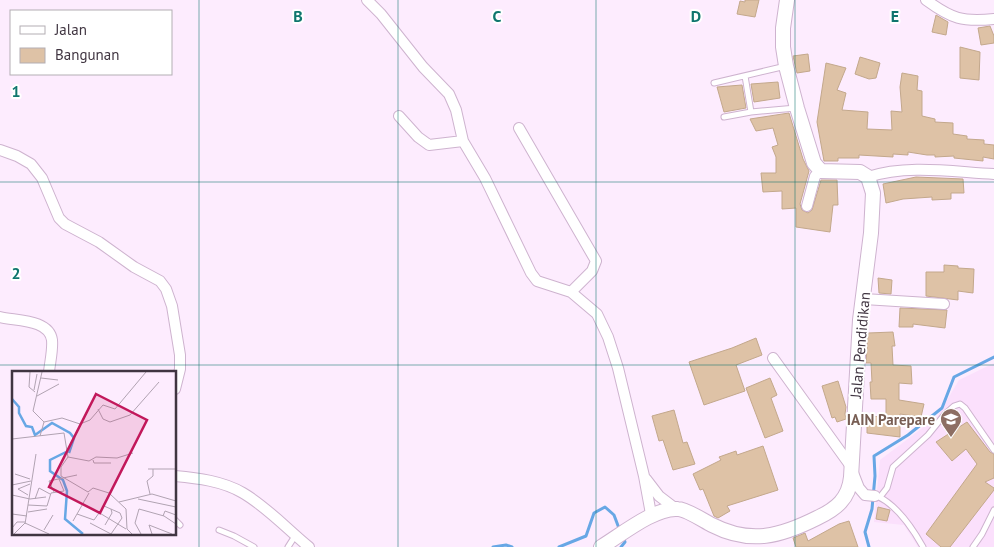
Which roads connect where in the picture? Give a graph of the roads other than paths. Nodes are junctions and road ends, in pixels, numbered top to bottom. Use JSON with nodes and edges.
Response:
{"nodes":[{"id":1,"x":367,"y":0,"type":"edge"},
{"id":2,"x":787,"y":0,"type":"edge"},
{"id":3,"x":926,"y":0,"type":"edge"},
{"id":4,"x":994,"y":19,"type":"edge"},
{"id":5,"x":786,"y":66,"type":"junction"},
{"id":6,"x":745,"y":76,"type":"junction"},
{"id":7,"x":714,"y":83,"type":"dead end"},
{"id":8,"x":797,"y":108,"type":"junction"},
{"id":9,"x":751,"y":112,"type":"junction"},
{"id":10,"x":399,"y":116,"type":"dead end"},
{"id":11,"x":724,"y":117,"type":"dead end"},
{"id":12,"x":519,"y":128,"type":"dead end"},
{"id":13,"x":463,"y":141,"type":"junction"},
{"id":14,"x":0,"y":150,"type":"edge"},
{"id":15,"x":821,"y":171,"type":"junction"},
{"id":16,"x":994,"y":174,"type":"edge"},
{"id":17,"x":868,"y":177,"type":"junction"},
{"id":18,"x":807,"y":206,"type":"dead end"},
{"id":19,"x":571,"y":292,"type":"junction"},
{"id":20,"x":864,"y":299,"type":"junction"},
{"id":21,"x":944,"y":304,"type":"dead end"},
{"id":22,"x":0,"y":317,"type":"edge"},
{"id":23,"x":773,"y":358,"type":"dead end"},
{"id":24,"x":49,"y":371,"type":"edge"},
{"id":25,"x":176,"y":385,"type":"edge"},
{"id":26,"x":994,"y":450,"type":"edge"},
{"id":27,"x":850,"y":465,"type":"junction"},
{"id":28,"x":176,"y":476,"type":"edge"},
{"id":29,"x":644,"y":476,"type":"junction"},
{"id":30,"x":873,"y":496,"type":"junction"},
{"id":31,"x":676,"y":509,"type":"junction"},
{"id":32,"x":994,"y":510,"type":"edge"},
{"id":33,"x":651,"y":514,"type":"junction"},
{"id":34,"x":176,"y":521,"type":"edge"},
{"id":35,"x":180,"y":525,"type":"dead end"},
{"id":36,"x":219,"y":530,"type":"dead end"},
{"id":37,"x":295,"y":536,"type":"junction"},
{"id":38,"x":254,"y":547,"type":"edge"},
{"id":39,"x":288,"y":547,"type":"edge"},
{"id":40,"x":309,"y":547,"type":"edge"},
{"id":41,"x":601,"y":547,"type":"edge"},
{"id":42,"x":923,"y":547,"type":"edge"},
{"id":43,"x":973,"y":547,"type":"edge"}],
"edges":[{"from":1,"to":13,"type":"street"},
{"from":2,"to":5,"type":"street"},
{"from":3,"to":4,"type":"street"},
{"from":5,"to":6,"type":"lane"},
{"from":5,"to":8,"type":"street"},
{"from":6,"to":7,"type":"lane"},
{"from":6,"to":9,"type":"lane"},
{"from":8,"to":9,"type":"lane"},
{"from":8,"to":15,"type":"street"},
{"from":9,"to":11,"type":"lane"},
{"from":10,"to":13,"type":"street"},
{"from":12,"to":19,"type":"street"},
{"from":13,"to":19,"type":"street"},
{"from":14,"to":25,"type":"street"},
{"from":15,"to":17,"type":"street"},
{"from":15,"to":18,"type":"street"},
{"from":16,"to":17,"type":"street"},
{"from":17,"to":20,"type":"street","name":"Jalan Pendidikan"},
{"from":19,"to":29,"type":"street"},
{"from":20,"to":21,"type":"street"},
{"from":20,"to":27,"type":"street","name":"Jalan Pendidikan"},
{"from":22,"to":24,"type":"street"},
{"from":23,"to":27,"type":"street"},
{"from":26,"to":30,"type":"lane"},
{"from":27,"to":30,"type":"street"},
{"from":27,"to":31,"type":"street","name":"Jalan Pendidikan"},
{"from":28,"to":37,"type":"street"},
{"from":29,"to":31,"type":"street"},
{"from":29,"to":33,"type":"street"},
{"from":30,"to":42,"type":"lane"},
{"from":31,"to":33,"type":"street"},
{"from":32,"to":43,"type":"lane"},
{"from":33,"to":41,"type":"street"},
{"from":34,"to":35,"type":"lane"},
{"from":36,"to":38,"type":"lane"},
{"from":37,"to":39,"type":"lane"},
{"from":37,"to":40,"type":"street"}]}
